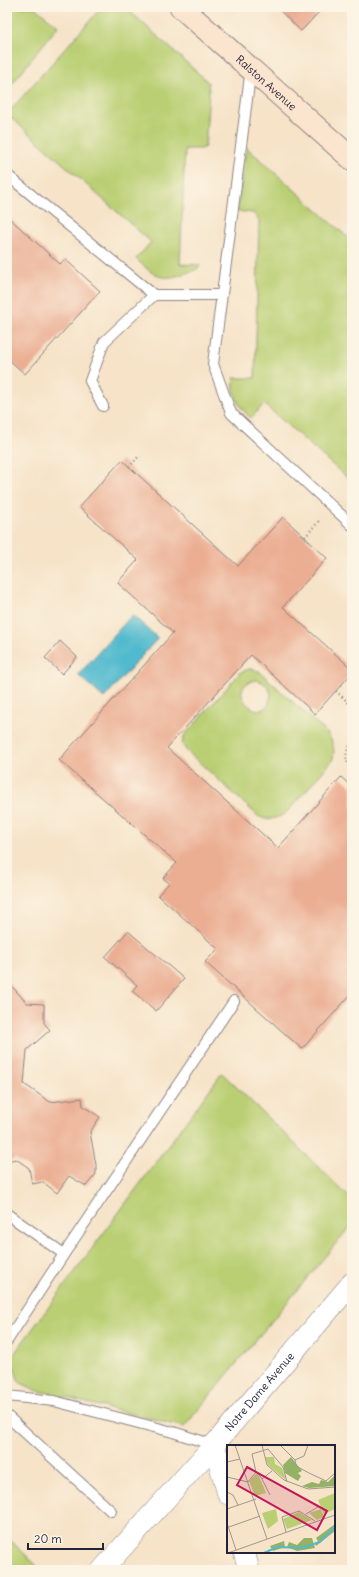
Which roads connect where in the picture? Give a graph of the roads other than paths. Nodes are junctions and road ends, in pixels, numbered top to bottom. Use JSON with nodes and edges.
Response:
{"nodes":[{"id":1,"x":180,"y":7,"type":"edge"},
{"id":2,"x":251,"y":68,"type":"junction"},
{"id":3,"x":352,"y":159,"type":"edge"},
{"id":4,"x":7,"y":175,"type":"edge"},
{"id":5,"x":154,"y":295,"type":"junction"},
{"id":6,"x":222,"y":295,"type":"junction"},
{"id":7,"x":103,"y":406,"type":"dead end"},
{"id":8,"x":352,"y":525,"type":"edge"},
{"id":9,"x":234,"y":1001,"type":"dead end"},
{"id":10,"x":7,"y":1214,"type":"edge"},
{"id":11,"x":64,"y":1254,"type":"junction"},
{"id":12,"x":352,"y":1283,"type":"edge"},
{"id":13,"x":7,"y":1342,"type":"edge"},
{"id":14,"x":7,"y":1396,"type":"edge"},
{"id":15,"x":7,"y":1416,"type":"edge"},
{"id":16,"x":214,"y":1444,"type":"junction"},
{"id":17,"x":227,"y":1490,"type":"edge"},
{"id":18,"x":111,"y":1511,"type":"dead end"},
{"id":19,"x":244,"y":1553,"type":"edge"},
{"id":20,"x":102,"y":1570,"type":"edge"},
{"id":21,"x":249,"y":1570,"type":"edge"}],
"edges":[{"from":1,"to":2,"type":"main road","name":"Ralston Avenue"},
{"from":2,"to":3,"type":"main road","name":"Ralston Avenue"},
{"from":2,"to":6,"type":"lane"},
{"from":4,"to":5,"type":"lane"},
{"from":5,"to":6,"type":"lane"},
{"from":5,"to":7,"type":"lane"},
{"from":6,"to":8,"type":"lane"},
{"from":9,"to":11,"type":"lane"},
{"from":10,"to":11,"type":"lane"},
{"from":11,"to":13,"type":"lane"},
{"from":12,"to":16,"type":"street","name":"Notre Dame Avenue"},
{"from":14,"to":16,"type":"lane"},
{"from":15,"to":18,"type":"lane"},
{"from":16,"to":17,"type":"street"},
{"from":16,"to":20,"type":"street","name":"Notre Dame Avenue"},
{"from":19,"to":21,"type":"street"}]}
